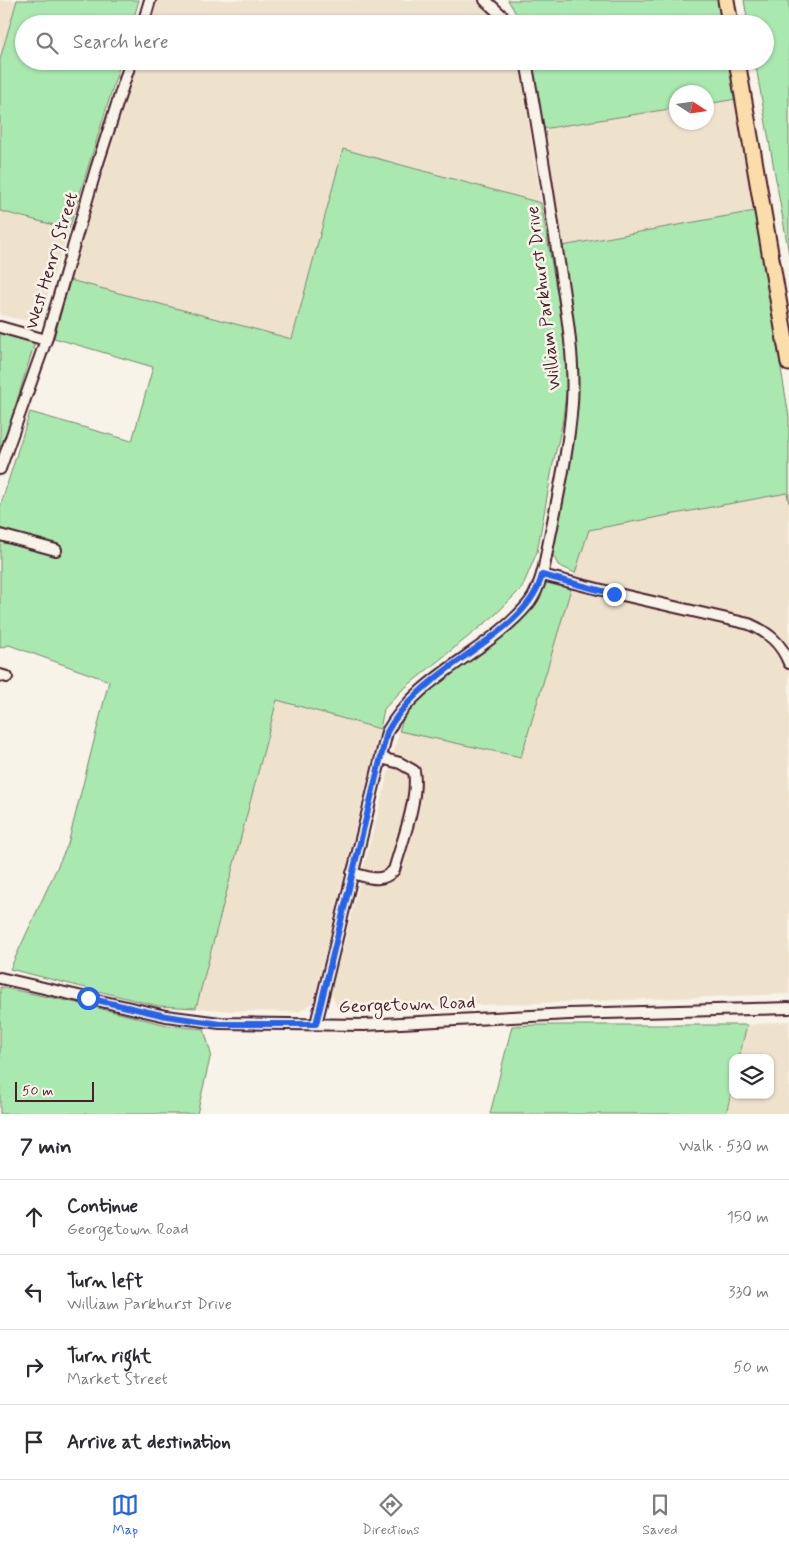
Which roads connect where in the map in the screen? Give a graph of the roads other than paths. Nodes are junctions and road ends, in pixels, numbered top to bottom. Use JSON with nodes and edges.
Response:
{"nodes":[{"id":1,"x":150,"y":0,"type":"edge"},
{"id":2,"x":485,"y":0,"type":"edge"},
{"id":3,"x":726,"y":0,"type":"edge"},
{"id":4,"x":146,"y":15,"type":"edge"},
{"id":5,"x":501,"y":15,"type":"edge"},
{"id":6,"x":728,"y":15,"type":"edge"},
{"id":7,"x":128,"y":70,"type":"edge"},
{"id":8,"x":527,"y":70,"type":"edge"},
{"id":9,"x":739,"y":70,"type":"edge"},
{"id":10,"x":0,"y":328,"type":"edge"},
{"id":11,"x":46,"y":340,"type":"junction"},
{"id":12,"x":789,"y":363,"type":"edge"},
{"id":13,"x":0,"y":469,"type":"edge"},
{"id":14,"x":0,"y":535,"type":"edge"},
{"id":15,"x":56,"y":550,"type":"dead end"},
{"id":16,"x":542,"y":575,"type":"junction"},
{"id":17,"x":789,"y":663,"type":"edge"},
{"id":18,"x":381,"y":758,"type":"junction"},
{"id":19,"x":352,"y":873,"type":"junction"},
{"id":20,"x":0,"y":978,"type":"edge"},
{"id":21,"x":789,"y":1008,"type":"edge"},
{"id":22,"x":316,"y":1024,"type":"junction"}],
"edges":[{"from":1,"to":4,"type":"street"},
{"from":2,"to":5,"type":"street"},
{"from":3,"to":6,"type":"highway"},
{"from":7,"to":11,"type":"street","name":"West Henry Street"},
{"from":8,"to":16,"type":"street","name":"William Parkhurst Drive"},
{"from":9,"to":12,"type":"highway"},
{"from":10,"to":11,"type":"street"},
{"from":11,"to":13,"type":"street","name":"West Henry Street"},
{"from":14,"to":15,"type":"street"},
{"from":16,"to":17,"type":"street"},
{"from":16,"to":18,"type":"street","name":"William Parkhurst Drive"},
{"from":18,"to":19,"type":"street","name":"William Parkhurst Drive"},
{"from":18,"to":19,"type":"street"},
{"from":19,"to":22,"type":"street","name":"William Parkhurst Drive"},
{"from":20,"to":22,"type":"street","name":"Georgetown Road"},
{"from":21,"to":22,"type":"street","name":"Georgetown Road"}]}
